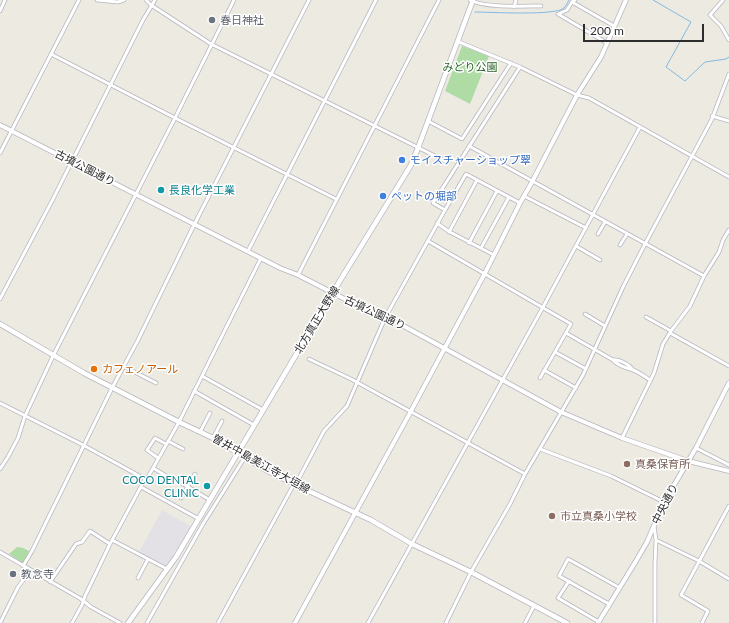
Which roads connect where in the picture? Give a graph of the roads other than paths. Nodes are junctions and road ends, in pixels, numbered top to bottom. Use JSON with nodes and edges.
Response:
{"nodes":[{"id":1,"x":5,"y":0,"type":"edge"},
{"id":2,"x":79,"y":0,"type":"edge"},
{"id":3,"x":97,"y":0,"type":"edge"},
{"id":4,"x":124,"y":0,"type":"edge"},
{"id":5,"x":146,"y":0,"type":"edge"},
{"id":6,"x":155,"y":0,"type":"edge"},
{"id":7,"x":234,"y":0,"type":"edge"},
{"id":8,"x":309,"y":0,"type":"edge"},
{"id":9,"x":376,"y":0,"type":"edge"},
{"id":10,"x":439,"y":0,"type":"edge"},
{"id":11,"x":496,"y":0,"type":"edge"},
{"id":12,"x":516,"y":0,"type":"edge"},
{"id":13,"x":626,"y":0,"type":"edge"},
{"id":14,"x":723,"y":0,"type":"edge"},
{"id":15,"x":472,"y":1,"type":"edge"},
{"id":16,"x":573,"y":1,"type":"edge"},
{"id":17,"x":494,"y":5,"type":"junction"},
{"id":18,"x":151,"y":6,"type":"junction"},
{"id":19,"x":514,"y":6,"type":"junction"},
{"id":20,"x":541,"y":6,"type":"dead end"},
{"id":21,"x":0,"y":10,"type":"edge"},
{"id":22,"x":614,"y":26,"type":"junction"},
{"id":23,"x":729,"y":40,"type":"edge"},
{"id":24,"x":458,"y":42,"type":"junction"},
{"id":25,"x":607,"y":42,"type":"junction"},
{"id":26,"x":211,"y":44,"type":"junction"},
{"id":27,"x":51,"y":54,"type":"junction"},
{"id":28,"x":511,"y":63,"type":"junction"},
{"id":29,"x":520,"y":67,"type":"junction"},
{"id":30,"x":272,"y":74,"type":"junction"},
{"id":31,"x":729,"y":74,"type":"edge"},
{"id":32,"x":112,"y":84,"type":"junction"},
{"id":33,"x":577,"y":96,"type":"junction"},
{"id":34,"x":324,"y":100,"type":"junction"},
{"id":35,"x":712,"y":116,"type":"junction"},
{"id":36,"x":175,"y":118,"type":"junction"},
{"id":37,"x":428,"y":121,"type":"junction"},
{"id":38,"x":729,"y":121,"type":"edge"},
{"id":39,"x":0,"y":125,"type":"edge"},
{"id":40,"x":375,"y":126,"type":"junction"},
{"id":41,"x":640,"y":127,"type":"junction"},
{"id":42,"x":11,"y":131,"type":"junction"},
{"id":43,"x":469,"y":146,"type":"junction"},
{"id":44,"x":234,"y":147,"type":"junction"},
{"id":45,"x":418,"y":148,"type":"junction"},
{"id":46,"x":0,"y":153,"type":"edge"},
{"id":47,"x":691,"y":156,"type":"junction"},
{"id":48,"x":71,"y":161,"type":"junction"},
{"id":49,"x":447,"y":162,"type":"dead end"},
{"id":50,"x":286,"y":174,"type":"junction"},
{"id":51,"x":729,"y":177,"type":"edge"},
{"id":52,"x":477,"y":180,"type":"junction"},
{"id":53,"x":532,"y":182,"type":"junction"},
{"id":54,"x":497,"y":191,"type":"junction"},
{"id":55,"x":135,"y":194,"type":"junction"},
{"id":56,"x":524,"y":196,"type":"junction"},
{"id":57,"x":509,"y":197,"type":"junction"},
{"id":58,"x":336,"y":199,"type":"junction"},
{"id":59,"x":520,"y":203,"type":"junction"},
{"id":60,"x":446,"y":210,"type":"junction"},
{"id":61,"x":593,"y":216,"type":"junction"},
{"id":62,"x":605,"y":222,"type":"junction"},
{"id":63,"x":437,"y":223,"type":"junction"},
{"id":64,"x":194,"y":225,"type":"junction"},
{"id":65,"x":586,"y":228,"type":"junction"},
{"id":66,"x":729,"y":230,"type":"edge"},
{"id":67,"x":449,"y":232,"type":"junction"},
{"id":68,"x":598,"y":234,"type":"dead end"},
{"id":69,"x":627,"y":234,"type":"junction"},
{"id":70,"x":428,"y":241,"type":"junction"},
{"id":71,"x":469,"y":243,"type":"junction"},
{"id":72,"x":645,"y":244,"type":"junction"},
{"id":73,"x":620,"y":245,"type":"dead end"},
{"id":74,"x":576,"y":246,"type":"junction"},
{"id":75,"x":481,"y":248,"type":"junction"},
{"id":76,"x":248,"y":251,"type":"junction"},
{"id":77,"x":494,"y":255,"type":"junction"},
{"id":78,"x":262,"y":258,"type":"junction"},
{"id":79,"x":600,"y":260,"type":"dead end"},
{"id":80,"x":485,"y":274,"type":"junction"},
{"id":81,"x":298,"y":275,"type":"junction"},
{"id":82,"x":704,"y":276,"type":"junction"},
{"id":83,"x":333,"y":293,"type":"junction"},
{"id":84,"x":0,"y":299,"type":"edge"},
{"id":85,"x":543,"y":307,"type":"junction"},
{"id":86,"x":585,"y":314,"type":"dead end"},
{"id":87,"x":646,"y":317,"type":"dead end"},
{"id":88,"x":385,"y":318,"type":"junction"},
{"id":89,"x":0,"y":324,"type":"edge"},
{"id":90,"x":605,"y":326,"type":"junction"},
{"id":91,"x":670,"y":332,"type":"junction"},
{"id":92,"x":566,"y":333,"type":"junction"},
{"id":93,"x":445,"y":348,"type":"junction"},
{"id":94,"x":595,"y":350,"type":"junction"},
{"id":95,"x":555,"y":352,"type":"junction"},
{"id":96,"x":53,"y":356,"type":"junction"},
{"id":97,"x":309,"y":359,"type":"dead end"},
{"id":98,"x":123,"y":366,"type":"junction"},
{"id":99,"x":729,"y":366,"type":"edge"},
{"id":100,"x":586,"y":369,"type":"junction"},
{"id":101,"x":544,"y":370,"type":"junction"},
{"id":102,"x":202,"y":376,"type":"junction"},
{"id":103,"x":540,"y":378,"type":"dead end"},
{"id":104,"x":502,"y":380,"type":"junction"},
{"id":105,"x":650,"y":380,"type":"junction"},
{"id":106,"x":156,"y":383,"type":"dead end"},
{"id":107,"x":358,"y":383,"type":"junction"},
{"id":108,"x":729,"y":383,"type":"edge"},
{"id":109,"x":112,"y":388,"type":"junction"},
{"id":110,"x":576,"y":388,"type":"junction"},
{"id":111,"x":194,"y":392,"type":"junction"},
{"id":112,"x":0,"y":403,"type":"edge"},
{"id":113,"x":263,"y":410,"type":"junction"},
{"id":114,"x":411,"y":412,"type":"junction"},
{"id":115,"x":561,"y":412,"type":"junction"},
{"id":116,"x":210,"y":413,"type":"dead end"},
{"id":117,"x":25,"y":416,"type":"junction"},
{"id":118,"x":222,"y":421,"type":"dead end"},
{"id":119,"x":179,"y":422,"type":"junction"},
{"id":120,"x":254,"y":425,"type":"junction"},
{"id":121,"x":200,"y":432,"type":"junction"},
{"id":122,"x":213,"y":438,"type":"junction"},
{"id":123,"x":622,"y":438,"type":"junction"},
{"id":124,"x":167,"y":443,"type":"junction"},
{"id":125,"x":468,"y":443,"type":"junction"},
{"id":126,"x":83,"y":445,"type":"junction"},
{"id":127,"x":696,"y":448,"type":"junction"},
{"id":128,"x":183,"y":449,"type":"dead end"},
{"id":129,"x":540,"y":449,"type":"junction"},
{"id":130,"x":238,"y":452,"type":"junction"},
{"id":131,"x":245,"y":457,"type":"junction"},
{"id":132,"x":158,"y":458,"type":"junction"},
{"id":133,"x":688,"y":460,"type":"junction"},
{"id":134,"x":729,"y":465,"type":"edge"},
{"id":135,"x":153,"y":468,"type":"junction"},
{"id":136,"x":0,"y":469,"type":"edge"},
{"id":137,"x":729,"y":471,"type":"edge"},
{"id":138,"x":195,"y":474,"type":"dead end"},
{"id":139,"x":525,"y":474,"type":"junction"},
{"id":140,"x":145,"y":479,"type":"junction"},
{"id":141,"x":294,"y":484,"type":"junction"},
{"id":142,"x":188,"y":486,"type":"junction"},
{"id":143,"x":141,"y":487,"type":"junction"},
{"id":144,"x":181,"y":498,"type":"dead end"},
{"id":145,"x":210,"y":500,"type":"junction"},
{"id":146,"x":664,"y":502,"type":"junction"},
{"id":147,"x":729,"y":506,"type":"edge"},
{"id":148,"x":355,"y":512,"type":"junction"},
{"id":149,"x":199,"y":519,"type":"junction"},
{"id":150,"x":654,"y":526,"type":"junction"},
{"id":151,"x":112,"y":540,"type":"junction"},
{"id":152,"x":656,"y":540,"type":"junction"},
{"id":153,"x":110,"y":544,"type":"junction"},
{"id":154,"x":412,"y":544,"type":"junction"},
{"id":155,"x":0,"y":552,"type":"edge"},
{"id":156,"x":148,"y":560,"type":"junction"},
{"id":157,"x":699,"y":561,"type":"junction"},
{"id":158,"x":23,"y":566,"type":"junction"},
{"id":159,"x":30,"y":570,"type":"junction"},
{"id":160,"x":167,"y":570,"type":"junction"},
{"id":161,"x":471,"y":572,"type":"junction"},
{"id":162,"x":138,"y":578,"type":"dead end"},
{"id":163,"x":729,"y":579,"type":"edge"},
{"id":164,"x":569,"y":581,"type":"junction"},
{"id":165,"x":50,"y":582,"type":"junction"},
{"id":166,"x":620,"y":588,"type":"junction"},
{"id":167,"x":83,"y":601,"type":"junction"},
{"id":168,"x":609,"y":604,"type":"junction"},
{"id":169,"x":534,"y":606,"type":"junction"},
{"id":170,"x":598,"y":622,"type":"edge"},
{"id":171,"x":0,"y":623,"type":"edge"},
{"id":172,"x":72,"y":623,"type":"edge"},
{"id":173,"x":120,"y":623,"type":"edge"},
{"id":174,"x":128,"y":623,"type":"edge"},
{"id":175,"x":147,"y":623,"type":"edge"},
{"id":176,"x":218,"y":623,"type":"edge"},
{"id":177,"x":295,"y":623,"type":"edge"},
{"id":178,"x":368,"y":623,"type":"edge"},
{"id":179,"x":446,"y":623,"type":"edge"},
{"id":180,"x":525,"y":623,"type":"edge"},
{"id":181,"x":566,"y":623,"type":"edge"},
{"id":182,"x":655,"y":623,"type":"edge"},
{"id":183,"x":702,"y":623,"type":"edge"}],
"edges":[{"from":1,"to":21,"type":"street"},
{"from":2,"to":27,"type":"street"},
{"from":3,"to":4,"type":"street"},
{"from":5,"to":18,"type":"street"},
{"from":6,"to":18,"type":"street"},
{"from":7,"to":26,"type":"street"},
{"from":8,"to":30,"type":"street"},
{"from":9,"to":34,"type":"street"},
{"from":10,"to":40,"type":"street"},
{"from":11,"to":17,"type":"street"},
{"from":12,"to":19,"type":"street"},
{"from":13,"to":22,"type":"street"},
{"from":14,"to":23,"type":"street"},
{"from":15,"to":17,"type":"street"},
{"from":15,"to":24,"type":"main road","name":"北方真正大野線"},
{"from":16,"to":22,"type":"street"},
{"from":16,"to":25,"type":"street"},
{"from":17,"to":19,"type":"street"},
{"from":18,"to":26,"type":"street"},
{"from":18,"to":32,"type":"street"},
{"from":19,"to":20,"type":"street"},
{"from":22,"to":25,"type":"street"},
{"from":24,"to":28,"type":"street"},
{"from":24,"to":37,"type":"main road","name":"北方真正大野線"},
{"from":25,"to":33,"type":"street"},
{"from":26,"to":30,"type":"street"},
{"from":26,"to":36,"type":"street"},
{"from":27,"to":32,"type":"street"},
{"from":27,"to":42,"type":"street"},
{"from":28,"to":29,"type":"street"},
{"from":28,"to":37,"type":"street"},
{"from":29,"to":33,"type":"street"},
{"from":29,"to":43,"type":"street"},
{"from":30,"to":34,"type":"street"},
{"from":30,"to":44,"type":"street"},
{"from":31,"to":35,"type":"street"},
{"from":32,"to":36,"type":"street"},
{"from":32,"to":48,"type":"street"},
{"from":33,"to":41,"type":"street"},
{"from":33,"to":53,"type":"street"},
{"from":34,"to":40,"type":"street"},
{"from":34,"to":50,"type":"street"},
{"from":35,"to":38,"type":"street"},
{"from":35,"to":47,"type":"street"},
{"from":36,"to":44,"type":"street"},
{"from":36,"to":55,"type":"street"},
{"from":37,"to":45,"type":"main road","name":"北方真正大野線"},
{"from":39,"to":42,"type":"street","name":"古墳公園通り"},
{"from":40,"to":45,"type":"street"},
{"from":40,"to":58,"type":"street"},
{"from":41,"to":47,"type":"street"},
{"from":41,"to":61,"type":"street"},
{"from":42,"to":46,"type":"street"},
{"from":42,"to":48,"type":"street","name":"古墳公園通り"},
{"from":43,"to":53,"type":"street"},
{"from":43,"to":60,"type":"street"},
{"from":44,"to":50,"type":"street"},
{"from":44,"to":64,"type":"street"},
{"from":45,"to":49,"type":"street"},
{"from":45,"to":83,"type":"main road","name":"北方真正大野線"},
{"from":47,"to":51,"type":"street"},
{"from":47,"to":72,"type":"street"},
{"from":48,"to":55,"type":"street","name":"古墳公園通り"},
{"from":48,"to":84,"type":"street"},
{"from":50,"to":58,"type":"street"},
{"from":50,"to":76,"type":"street"},
{"from":52,"to":54,"type":"street"},
{"from":52,"to":60,"type":"street"},
{"from":52,"to":67,"type":"street"},
{"from":53,"to":56,"type":"street"},
{"from":53,"to":61,"type":"street"},
{"from":54,"to":57,"type":"street"},
{"from":54,"to":71,"type":"street"},
{"from":55,"to":64,"type":"street","name":"古墳公園通り"},
{"from":55,"to":96,"type":"street"},
{"from":56,"to":59,"type":"street"},
{"from":56,"to":65,"type":"street"},
{"from":57,"to":59,"type":"street"},
{"from":57,"to":75,"type":"street"},
{"from":58,"to":81,"type":"street"},
{"from":59,"to":77,"type":"street"},
{"from":60,"to":63,"type":"street"},
{"from":61,"to":62,"type":"street"},
{"from":61,"to":65,"type":"street"},
{"from":62,"to":68,"type":"street"},
{"from":62,"to":69,"type":"street"},
{"from":63,"to":67,"type":"street"},
{"from":63,"to":70,"type":"street"},
{"from":64,"to":76,"type":"street","name":"古墳公園通り"},
{"from":64,"to":98,"type":"street"},
{"from":65,"to":74,"type":"street"},
{"from":66,"to":82,"type":"street"},
{"from":67,"to":71,"type":"street"},
{"from":69,"to":72,"type":"street"},
{"from":69,"to":73,"type":"street"},
{"from":70,"to":80,"type":"street"},
{"from":70,"to":88,"type":"street"},
{"from":71,"to":75,"type":"street"},
{"from":72,"to":82,"type":"street"},
{"from":72,"to":90,"type":"street"},
{"from":74,"to":79,"type":"street"},
{"from":74,"to":85,"type":"street"},
{"from":75,"to":77,"type":"street"},
{"from":76,"to":78,"type":"street","name":"古墳公園通り"},
{"from":77,"to":80,"type":"street"},
{"from":78,"to":81,"type":"street","name":"古墳公園通り"},
{"from":78,"to":102,"type":"street"},
{"from":80,"to":85,"type":"street"},
{"from":80,"to":93,"type":"street"},
{"from":81,"to":83,"type":"street","name":"古墳公園通り"},
{"from":82,"to":91,"type":"street"},
{"from":83,"to":88,"type":"street","name":"古墳公園通り"},
{"from":83,"to":113,"type":"main road","name":"北方真正大野線"},
{"from":85,"to":92,"type":"street"},
{"from":85,"to":104,"type":"street"},
{"from":86,"to":90,"type":"street"},
{"from":87,"to":91,"type":"street"},
{"from":88,"to":93,"type":"street","name":"古墳公園通り"},
{"from":88,"to":107,"type":"street"},
{"from":89,"to":96,"type":"main road","name":"曽井中島美江寺大垣線"},
{"from":90,"to":94,"type":"street"},
{"from":91,"to":99,"type":"street"},
{"from":91,"to":105,"type":"street"},
{"from":92,"to":94,"type":"street"},
{"from":92,"to":95,"type":"street"},
{"from":93,"to":104,"type":"street","name":"古墳公園通り"},
{"from":93,"to":114,"type":"street"},
{"from":94,"to":100,"type":"street"},
{"from":94,"to":105,"type":"street"},
{"from":95,"to":100,"type":"street"},
{"from":95,"to":101,"type":"street"},
{"from":96,"to":109,"type":"main road","name":"曽井中島美江寺大垣線"},
{"from":96,"to":117,"type":"street"},
{"from":97,"to":107,"type":"street"},
{"from":98,"to":106,"type":"street"},
{"from":98,"to":109,"type":"street"},
{"from":100,"to":110,"type":"street"},
{"from":101,"to":103,"type":"street"},
{"from":101,"to":110,"type":"street"},
{"from":102,"to":111,"type":"street"},
{"from":102,"to":113,"type":"street"},
{"from":104,"to":115,"type":"street","name":"古墳公園通り"},
{"from":104,"to":125,"type":"street"},
{"from":105,"to":123,"type":"street"},
{"from":107,"to":114,"type":"street"},
{"from":107,"to":141,"type":"street"},
{"from":108,"to":127,"type":"street","name":"中央通り"},
{"from":109,"to":119,"type":"main road","name":"曽井中島美江寺大垣線"},
{"from":109,"to":126,"type":"street"},
{"from":110,"to":115,"type":"street"},
{"from":111,"to":119,"type":"street"},
{"from":111,"to":120,"type":"street"},
{"from":112,"to":117,"type":"street"},
{"from":113,"to":120,"type":"main road","name":"北方真正大野線"},
{"from":114,"to":125,"type":"street"},
{"from":114,"to":148,"type":"street"},
{"from":115,"to":123,"type":"street","name":"古墳公園通り"},
{"from":115,"to":129,"type":"street"},
{"from":116,"to":121,"type":"street"},
{"from":117,"to":126,"type":"street"},
{"from":117,"to":136,"type":"street"},
{"from":118,"to":122,"type":"street"},
{"from":119,"to":121,"type":"main road","name":"曽井中島美江寺大垣線"},
{"from":119,"to":124,"type":"street"},
{"from":120,"to":130,"type":"main road","name":"北方真正大野線"},
{"from":121,"to":122,"type":"main road","name":"曽井中島美江寺大垣線"},
{"from":122,"to":130,"type":"main road","name":"曽井中島美江寺大垣線"},
{"from":123,"to":133,"type":"street","name":"古墳公園通り"},
{"from":124,"to":128,"type":"street"},
{"from":124,"to":132,"type":"street"},
{"from":124,"to":132,"type":"street"},
{"from":125,"to":139,"type":"street"},
{"from":125,"to":154,"type":"street"},
{"from":126,"to":140,"type":"street"},
{"from":126,"to":158,"type":"street"},
{"from":127,"to":133,"type":"street","name":"中央通り"},
{"from":127,"to":134,"type":"street"},
{"from":129,"to":139,"type":"street"},
{"from":129,"to":146,"type":"street"},
{"from":130,"to":131,"type":"main road","name":"曽井中島美江寺大垣線"},
{"from":130,"to":145,"type":"main road","name":"北方真正大野線"},
{"from":131,"to":141,"type":"main road","name":"曽井中島美江寺大垣線"},
{"from":131,"to":175,"type":"street"},
{"from":132,"to":135,"type":"street"},
{"from":133,"to":137,"type":"street","name":"古墳公園通り"},
{"from":133,"to":146,"type":"street","name":"中央通り"},
{"from":135,"to":140,"type":"street"},
{"from":135,"to":142,"type":"street"},
{"from":138,"to":142,"type":"street"},
{"from":139,"to":161,"type":"street"},
{"from":140,"to":143,"type":"street"},
{"from":141,"to":148,"type":"main road","name":"曽井中島美江寺大垣線"},
{"from":141,"to":176,"type":"street"},
{"from":142,"to":144,"type":"street"},
{"from":142,"to":145,"type":"street"},
{"from":143,"to":149,"type":"street"},
{"from":143,"to":151,"type":"street"},
{"from":145,"to":149,"type":"main road","name":"北方真正大野線"},
{"from":146,"to":150,"type":"street","name":"中央通り"},
{"from":147,"to":157,"type":"street"},
{"from":148,"to":154,"type":"main road","name":"曽井中島美江寺大垣線"},
{"from":148,"to":177,"type":"street"},
{"from":149,"to":160,"type":"main road","name":"北方真正大野線"},
{"from":150,"to":152,"type":"street"},
{"from":150,"to":166,"type":"street","name":"中央通り"},
{"from":151,"to":153,"type":"street"},
{"from":151,"to":156,"type":"street"},
{"from":152,"to":157,"type":"street"},
{"from":152,"to":182,"type":"street"},
{"from":153,"to":165,"type":"street"},
{"from":153,"to":167,"type":"street"},
{"from":154,"to":161,"type":"main road","name":"曽井中島美江寺大垣線"},
{"from":154,"to":178,"type":"street"},
{"from":155,"to":158,"type":"street"},
{"from":156,"to":160,"type":"street"},
{"from":156,"to":162,"type":"street"},
{"from":157,"to":163,"type":"street"},
{"from":157,"to":183,"type":"street"},
{"from":158,"to":159,"type":"street"},
{"from":159,"to":165,"type":"street"},
{"from":159,"to":171,"type":"street"},
{"from":160,"to":174,"type":"main road","name":"北方真正大野線"},
{"from":161,"to":169,"type":"main road","name":"曽井中島美江寺大垣線"},
{"from":161,"to":179,"type":"street"},
{"from":164,"to":166,"type":"street"},
{"from":164,"to":168,"type":"street"},
{"from":164,"to":170,"type":"street"},
{"from":165,"to":167,"type":"street"},
{"from":166,"to":168,"type":"street","name":"中央通り"},
{"from":167,"to":172,"type":"street"},
{"from":167,"to":173,"type":"street"},
{"from":168,"to":170,"type":"street","name":"中央通り"},
{"from":169,"to":180,"type":"street"},
{"from":169,"to":181,"type":"main road","name":"曽井中島美江寺大垣線"}]}
